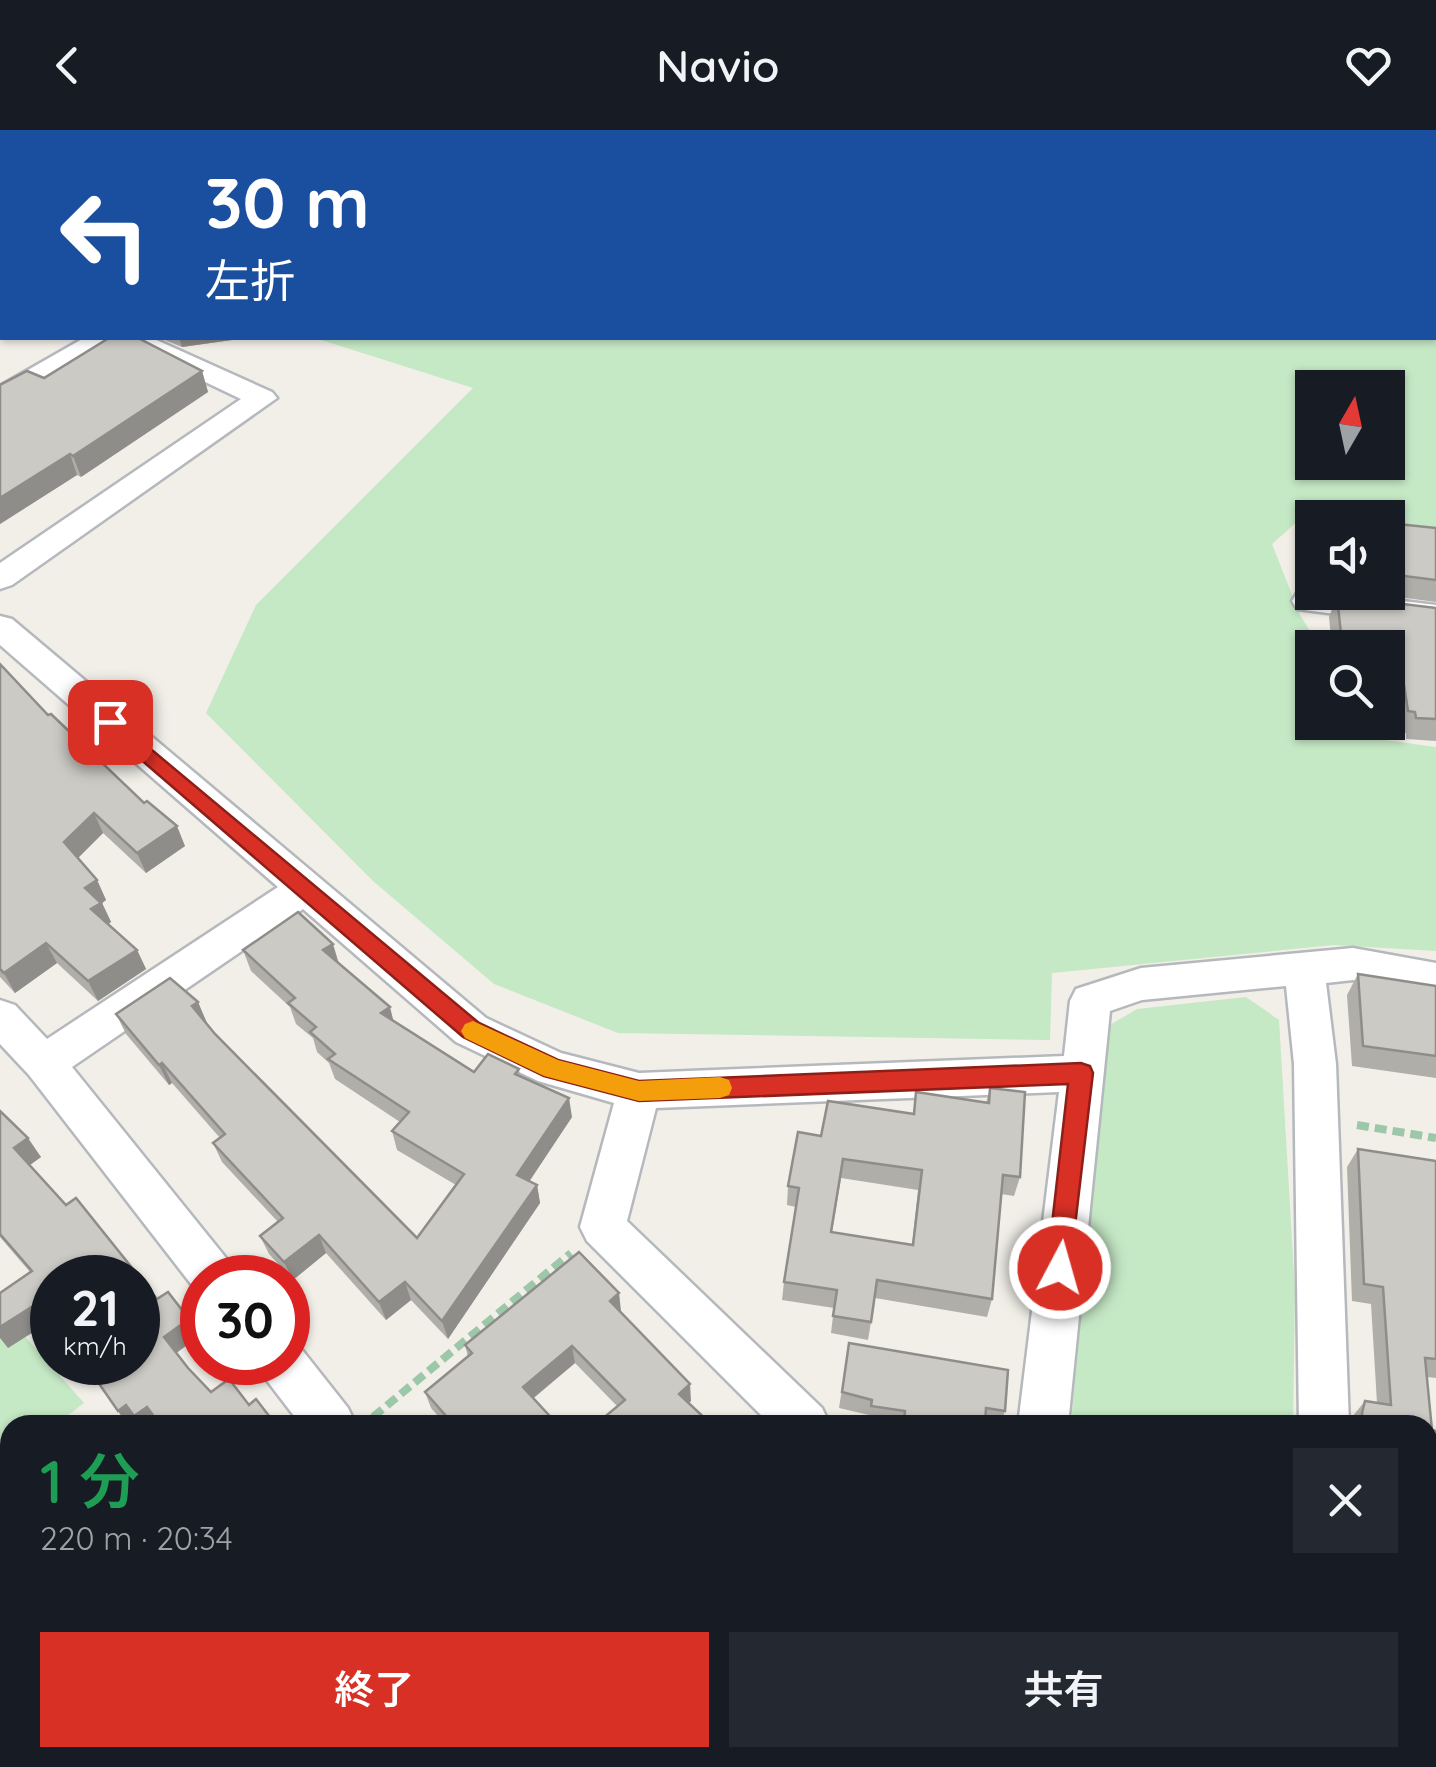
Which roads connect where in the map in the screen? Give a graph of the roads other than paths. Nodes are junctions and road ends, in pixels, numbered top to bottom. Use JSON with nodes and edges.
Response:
{"nodes":[{"id":1,"x":101,"y":340,"type":"edge"},
{"id":2,"x":134,"y":340,"type":"edge"},
{"id":3,"x":0,"y":398,"type":"edge"},
{"id":4,"x":0,"y":578,"type":"edge"},
{"id":5,"x":1385,"y":610,"type":"edge"},
{"id":6,"x":1436,"y":616,"type":"edge"},
{"id":7,"x":0,"y":626,"type":"edge"},
{"id":8,"x":304,"y":889,"type":"junction"},
{"id":9,"x":1304,"y":970,"type":"junction"},
{"id":10,"x":1436,"y":979,"type":"edge"},
{"id":11,"x":0,"y":1018,"type":"edge"},
{"id":12,"x":44,"y":1063,"type":"junction"},
{"id":13,"x":1081,"y":1073,"type":"junction"},
{"id":14,"x":639,"y":1091,"type":"junction"},
{"id":15,"x":196,"y":1255,"type":"edge"},
{"id":16,"x":300,"y":1385,"type":"edge"},
{"id":17,"x":324,"y":1415,"type":"edge"},
{"id":18,"x":795,"y":1415,"type":"edge"},
{"id":19,"x":1044,"y":1415,"type":"edge"},
{"id":20,"x":1324,"y":1415,"type":"edge"}],
"edges":[{"from":1,"to":3,"type":"street"},
{"from":2,"to":4,"type":"street"},
{"from":5,"to":6,"type":"street"},
{"from":7,"to":8,"type":"street"},
{"from":8,"to":12,"type":"street"},
{"from":8,"to":14,"type":"street"},
{"from":9,"to":10,"type":"street"},
{"from":9,"to":13,"type":"street"},
{"from":9,"to":20,"type":"street"},
{"from":11,"to":12,"type":"street"},
{"from":12,"to":15,"type":"street"},
{"from":13,"to":14,"type":"street"},
{"from":13,"to":19,"type":"street"},
{"from":14,"to":18,"type":"street"},
{"from":16,"to":17,"type":"street"}]}
